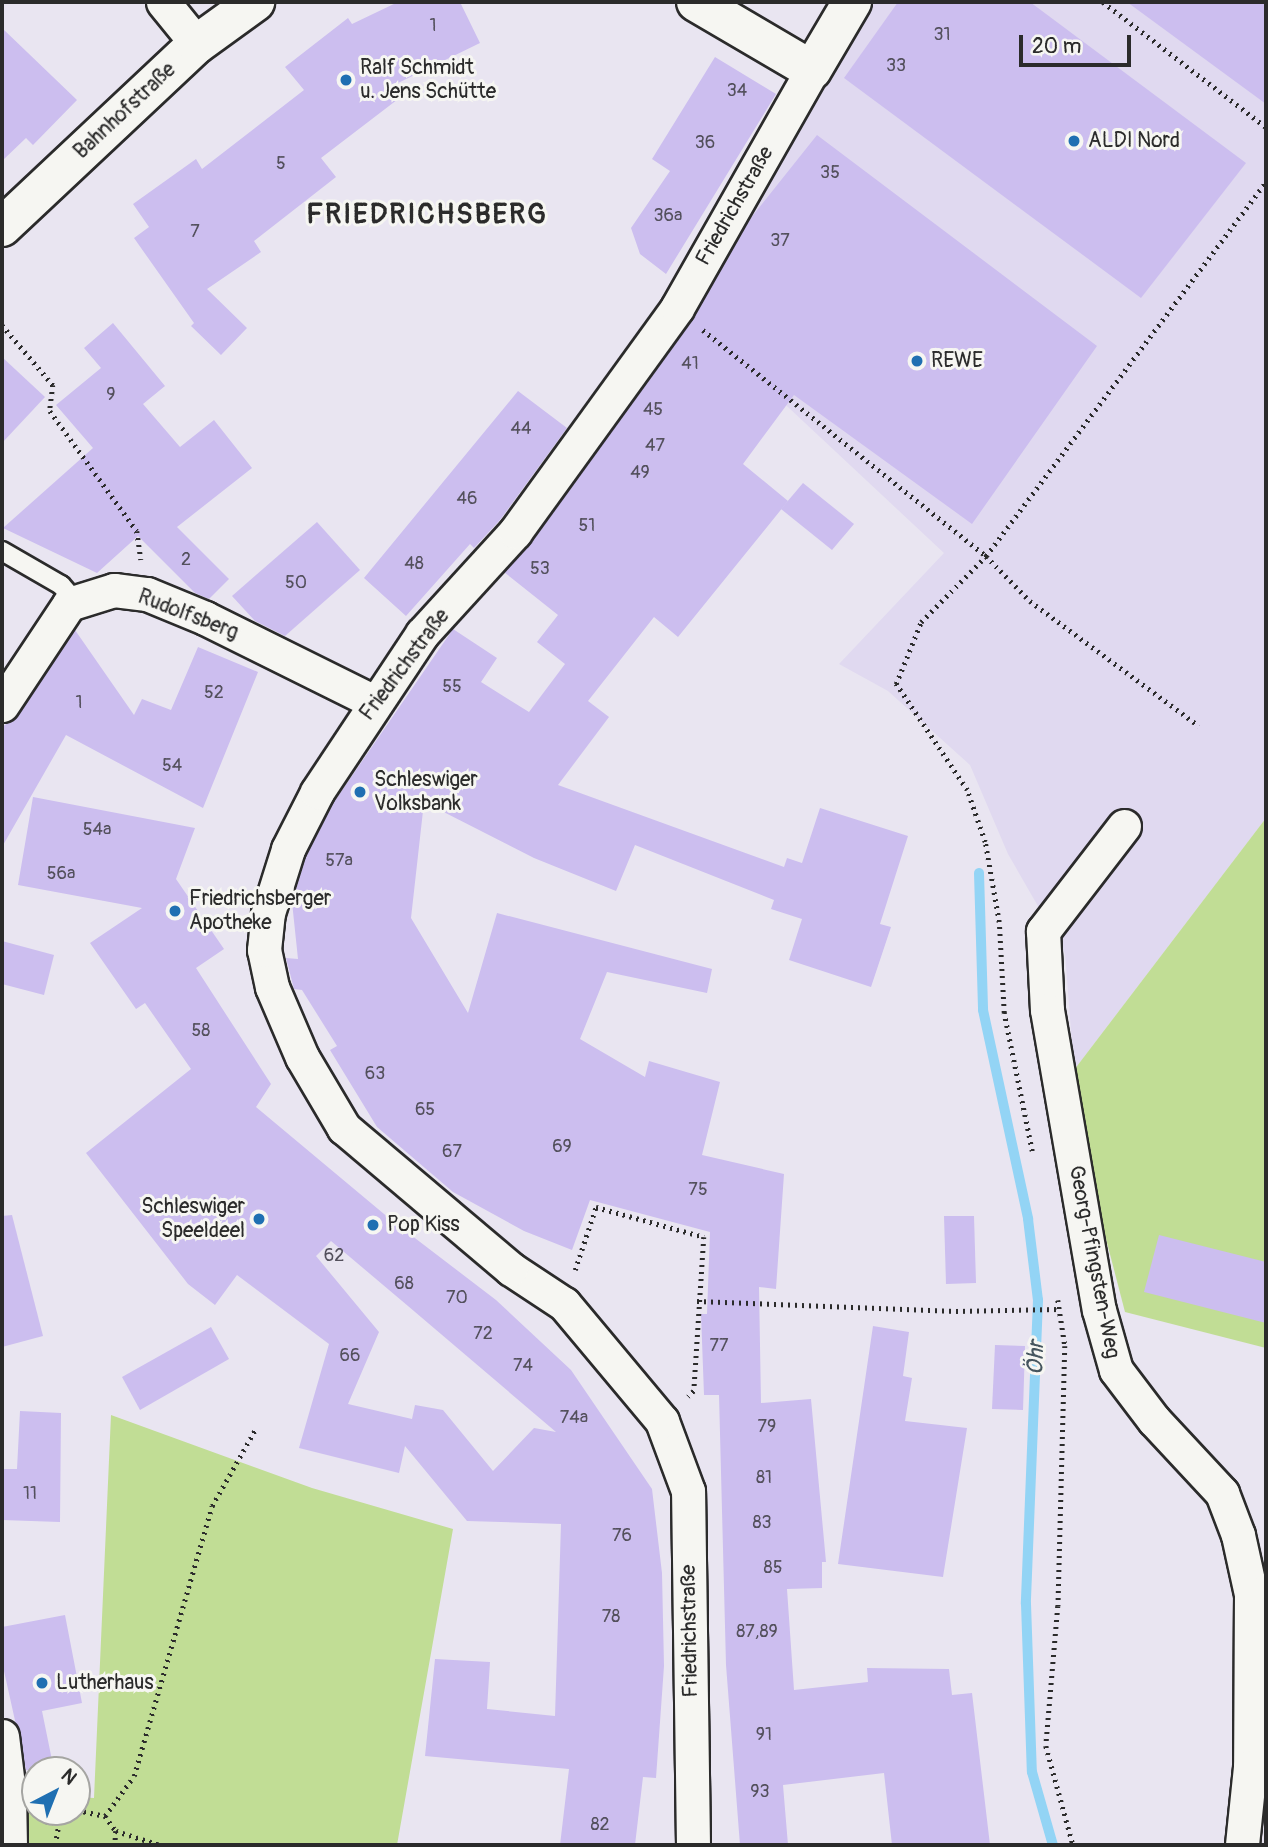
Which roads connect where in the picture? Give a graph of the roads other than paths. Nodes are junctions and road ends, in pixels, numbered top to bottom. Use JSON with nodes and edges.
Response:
{"nodes":[{"id":1,"x":163,"y":2,"type":"edge"},
{"id":2,"x":255,"y":2,"type":"edge"},
{"id":3,"x":696,"y":2,"type":"edge"},
{"id":4,"x":852,"y":2,"type":"edge"},
{"id":5,"x":197,"y":44,"type":"junction"},
{"id":6,"x":812,"y":70,"type":"junction"},
{"id":7,"x":2,"y":227,"type":"edge"},
{"id":8,"x":2,"y":551,"type":"edge"},
{"id":9,"x":76,"y":601,"type":"junction"},
{"id":10,"x":374,"y":702,"type":"junction"},
{"id":11,"x":2,"y":705,"type":"edge"},
{"id":12,"x":1124,"y":826,"type":"dead end"},
{"id":13,"x":2,"y":1736,"type":"edge"},
{"id":14,"x":1258,"y":1765,"type":"edge"},
{"id":15,"x":10,"y":1845,"type":"edge"},
{"id":16,"x":693,"y":1845,"type":"edge"},
{"id":17,"x":1242,"y":1845,"type":"edge"}],
"edges":[{"from":1,"to":5,"type":"street"},
{"from":2,"to":5,"type":"street","name":"Bahnhofstraße"},
{"from":3,"to":6,"type":"street"},
{"from":4,"to":6,"type":"street","name":"Friedrichstraße"},
{"from":5,"to":7,"type":"street","name":"Bahnhofstraße"},
{"from":6,"to":10,"type":"street","name":"Friedrichstraße"},
{"from":8,"to":9,"type":"lane"},
{"from":9,"to":10,"type":"street","name":"Rudolfsberg"},
{"from":9,"to":11,"type":"street"},
{"from":10,"to":16,"type":"street","name":"Friedrichstraße"},
{"from":12,"to":14,"type":"street","name":"Georg-Pfingsten-Weg"},
{"from":13,"to":15,"type":"street"},
{"from":14,"to":17,"type":"street","name":"Georg-Pfingsten-Weg"}]}
